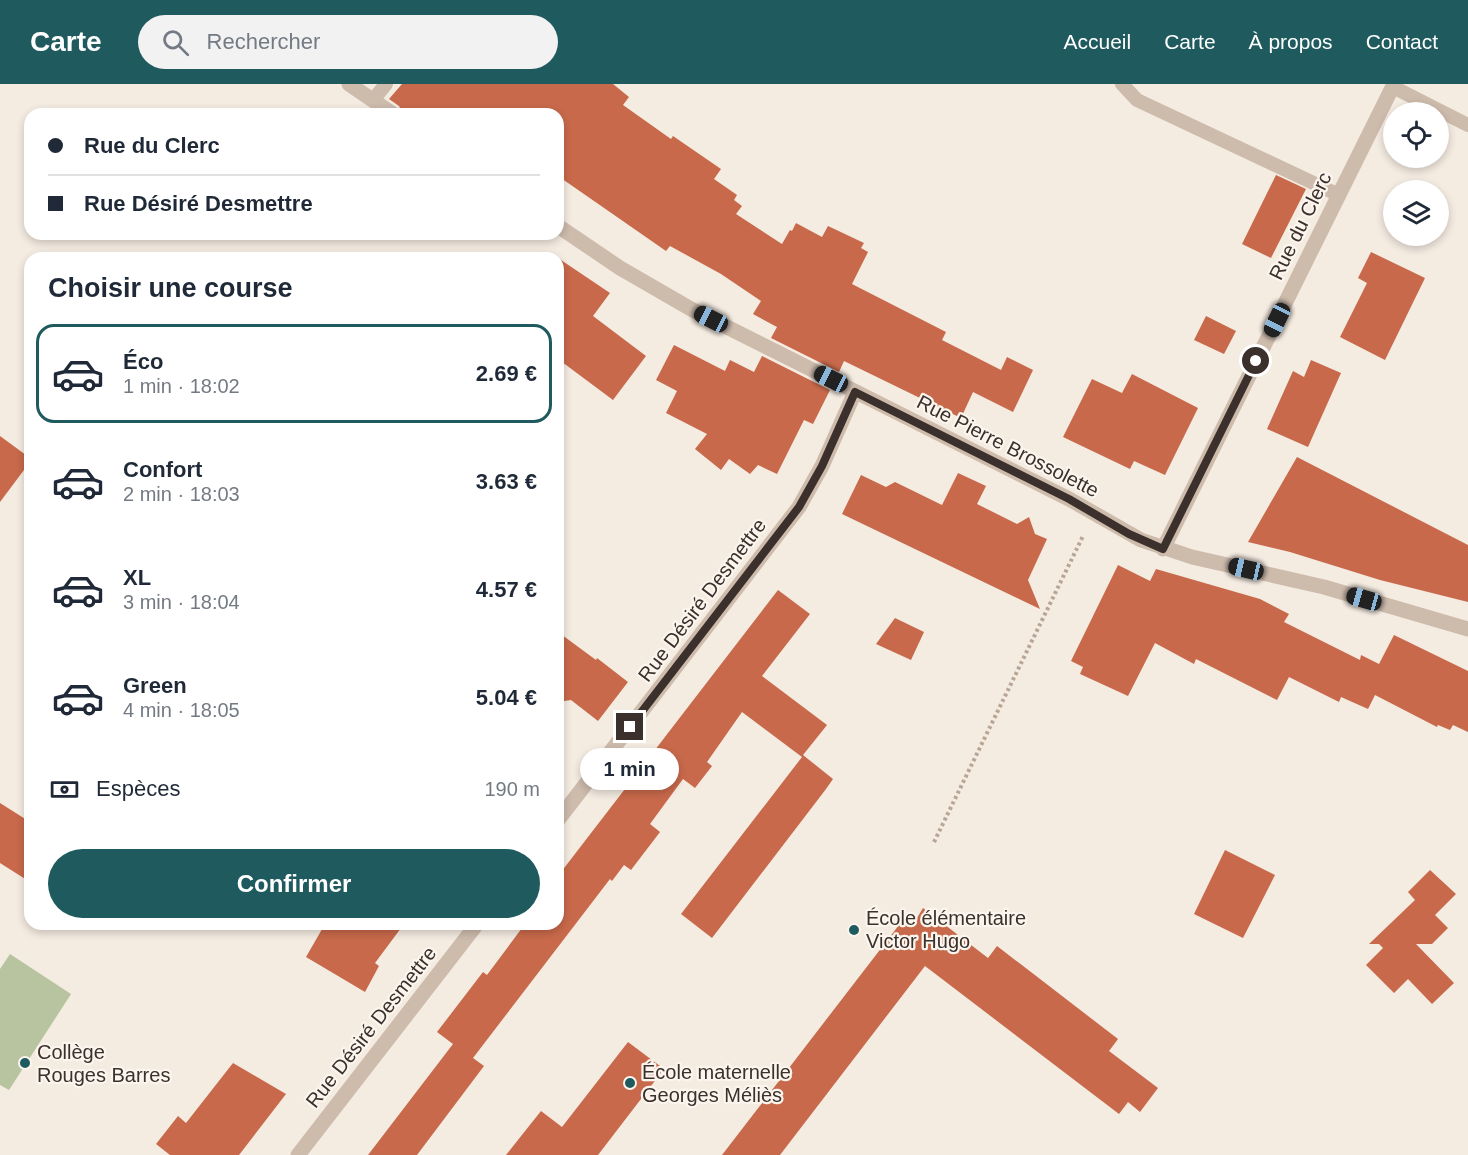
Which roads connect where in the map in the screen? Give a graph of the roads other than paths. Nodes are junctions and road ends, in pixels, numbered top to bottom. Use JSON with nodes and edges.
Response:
{"nodes":[{"id":1,"x":349,"y":84,"type":"edge"},
{"id":2,"x":386,"y":84,"type":"edge"},
{"id":3,"x":1122,"y":84,"type":"edge"},
{"id":4,"x":1394,"y":85,"type":"edge"},
{"id":5,"x":373,"y":100,"type":"junction"},
{"id":6,"x":384,"y":108,"type":"edge"},
{"id":7,"x":1468,"y":124,"type":"edge"},
{"id":8,"x":1339,"y":195,"type":"junction"},
{"id":9,"x":564,"y":230,"type":"edge"},
{"id":10,"x":855,"y":392,"type":"junction"},
{"id":11,"x":1163,"y":549,"type":"junction"},
{"id":12,"x":1468,"y":629,"type":"edge"},
{"id":13,"x":564,"y":812,"type":"edge"},
{"id":14,"x":472,"y":930,"type":"edge"},
{"id":15,"x":298,"y":1155,"type":"edge"}],
"edges":[{"from":1,"to":5,"type":"street"},
{"from":2,"to":5,"type":"lane"},
{"from":3,"to":8,"type":"lane"},
{"from":4,"to":7,"type":"lane"},
{"from":4,"to":8,"type":"street","name":"Rue du Clerc"},
{"from":5,"to":6,"type":"street"},
{"from":8,"to":11,"type":"street","name":"Rue du Clerc"},
{"from":9,"to":10,"type":"street","name":"Rue Pierre Brossolette"},
{"from":10,"to":11,"type":"street","name":"Rue Pierre Brossolette"},
{"from":10,"to":13,"type":"street","name":"Rue Désiré Desmettre"},
{"from":11,"to":12,"type":"street","name":"Rue Pierre Brossolette"},
{"from":14,"to":15,"type":"street","name":"Rue Désiré Desmettre"}]}
